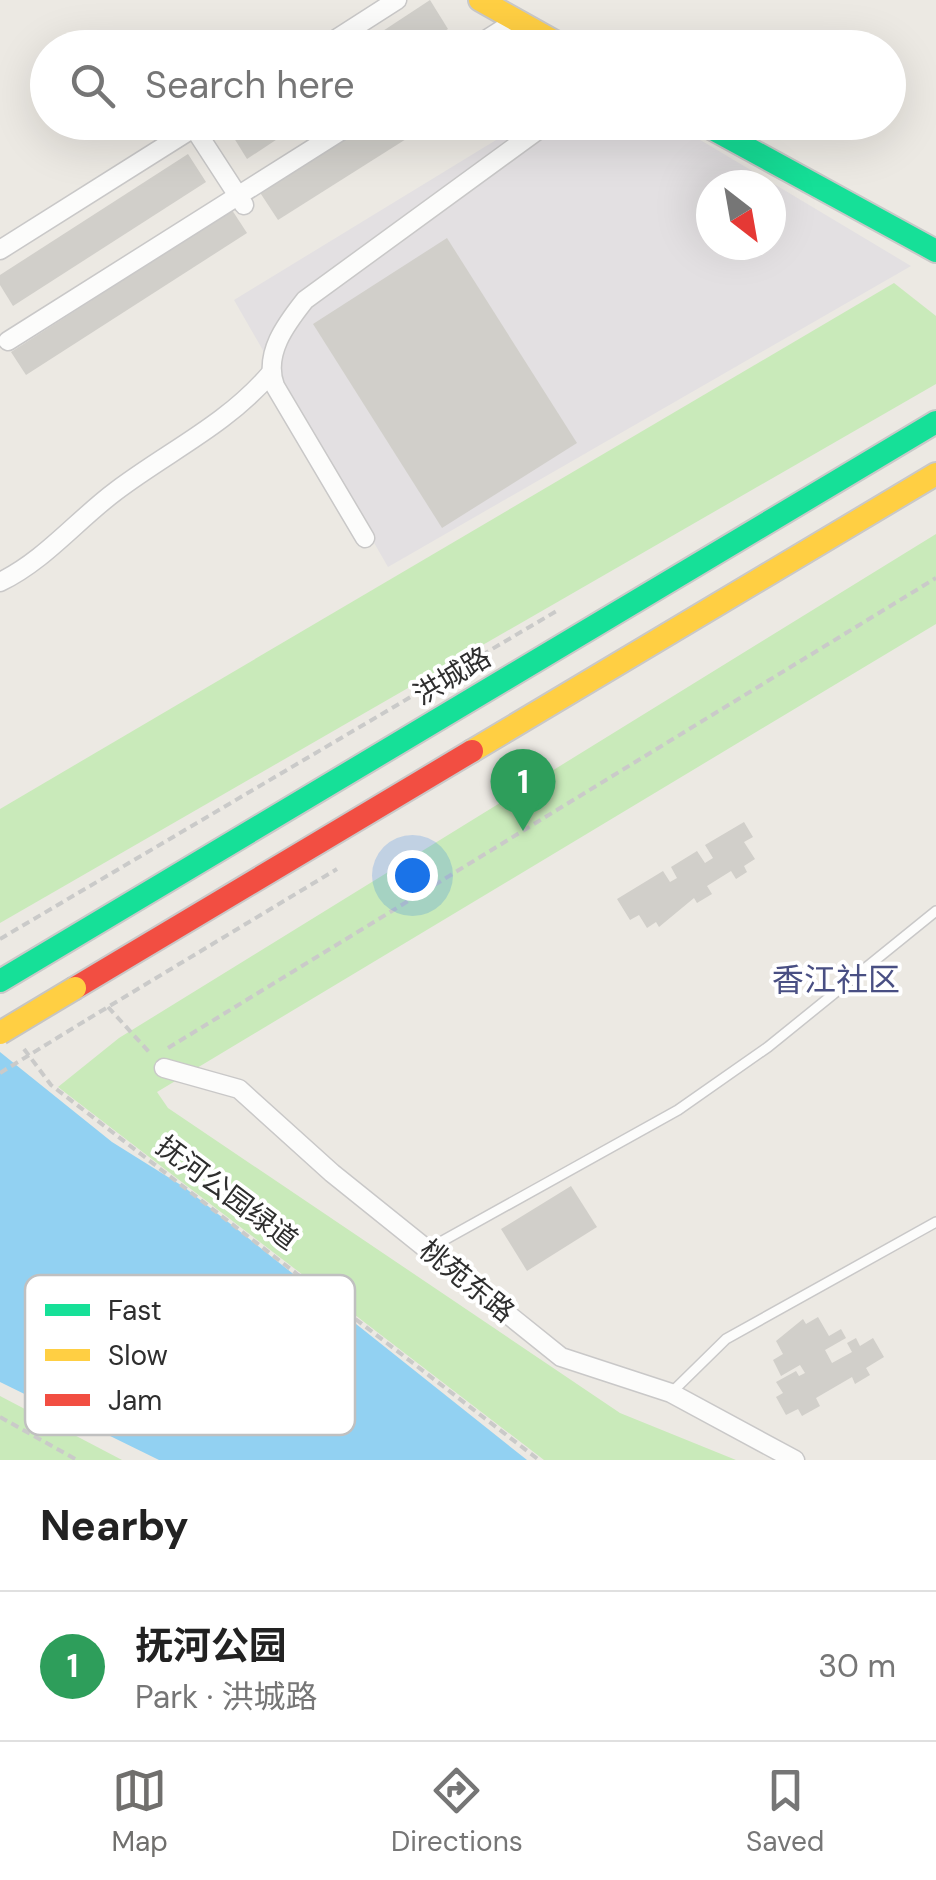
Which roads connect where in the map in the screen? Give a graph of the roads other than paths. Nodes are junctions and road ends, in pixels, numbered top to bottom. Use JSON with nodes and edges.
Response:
{"nodes":[{"id":1,"x":398,"y":0,"type":"edge"},
{"id":2,"x":480,"y":0,"type":"edge"},
{"id":3,"x":516,"y":20,"type":"junction"},
{"id":4,"x":350,"y":30,"type":"edge"},
{"id":5,"x":501,"y":30,"type":"edge"},
{"id":6,"x":534,"y":30,"type":"edge"},
{"id":7,"x":174,"y":140,"type":"edge"},
{"id":8,"x":206,"y":140,"type":"edge"},
{"id":9,"x":329,"y":140,"type":"edge"},
{"id":10,"x":524,"y":140,"type":"edge"},
{"id":11,"x":733,"y":140,"type":"edge"},
{"id":12,"x":241,"y":201,"type":"junction"},
{"id":13,"x":0,"y":250,"type":"edge"},
{"id":14,"x":936,"y":250,"type":"edge"},
{"id":15,"x":8,"y":342,"type":"dead end"},
{"id":16,"x":270,"y":374,"type":"junction"},
{"id":17,"x":936,"y":422,"type":"edge"},
{"id":18,"x":936,"y":474,"type":"edge"},
{"id":19,"x":365,"y":538,"type":"dead end"},
{"id":20,"x":0,"y":582,"type":"edge"},
{"id":21,"x":936,"y":911,"type":"edge"},
{"id":22,"x":0,"y":981,"type":"edge"},
{"id":23,"x":10,"y":1038,"type":"edge"},
{"id":24,"x":164,"y":1068,"type":"dead end"},
{"id":25,"x":936,"y":1222,"type":"edge"},
{"id":26,"x":427,"y":1249,"type":"junction"},
{"id":27,"x":671,"y":1393,"type":"junction"},
{"id":28,"x":795,"y":1460,"type":"edge"}],
"edges":[{"from":1,"to":4,"type":"street"},
{"from":2,"to":3,"type":"main road"},
{"from":3,"to":5,"type":"street"},
{"from":3,"to":6,"type":"main road"},
{"from":7,"to":13,"type":"street"},
{"from":8,"to":12,"type":"street"},
{"from":9,"to":12,"type":"street"},
{"from":10,"to":16,"type":"street"},
{"from":11,"to":14,"type":"main road"},
{"from":12,"to":15,"type":"street"},
{"from":16,"to":19,"type":"street"},
{"from":16,"to":20,"type":"street"},
{"from":17,"to":22,"type":"main road","name":"洪城路"},
{"from":18,"to":23,"type":"main road","bridge":true},
{"from":21,"to":26,"type":"lane"},
{"from":24,"to":26,"type":"street","name":"桃苑东路"},
{"from":25,"to":27,"type":"lane"},
{"from":26,"to":27,"type":"street","name":"桃苑东路"},
{"from":27,"to":28,"type":"street","name":"桃苑东路"}]}
